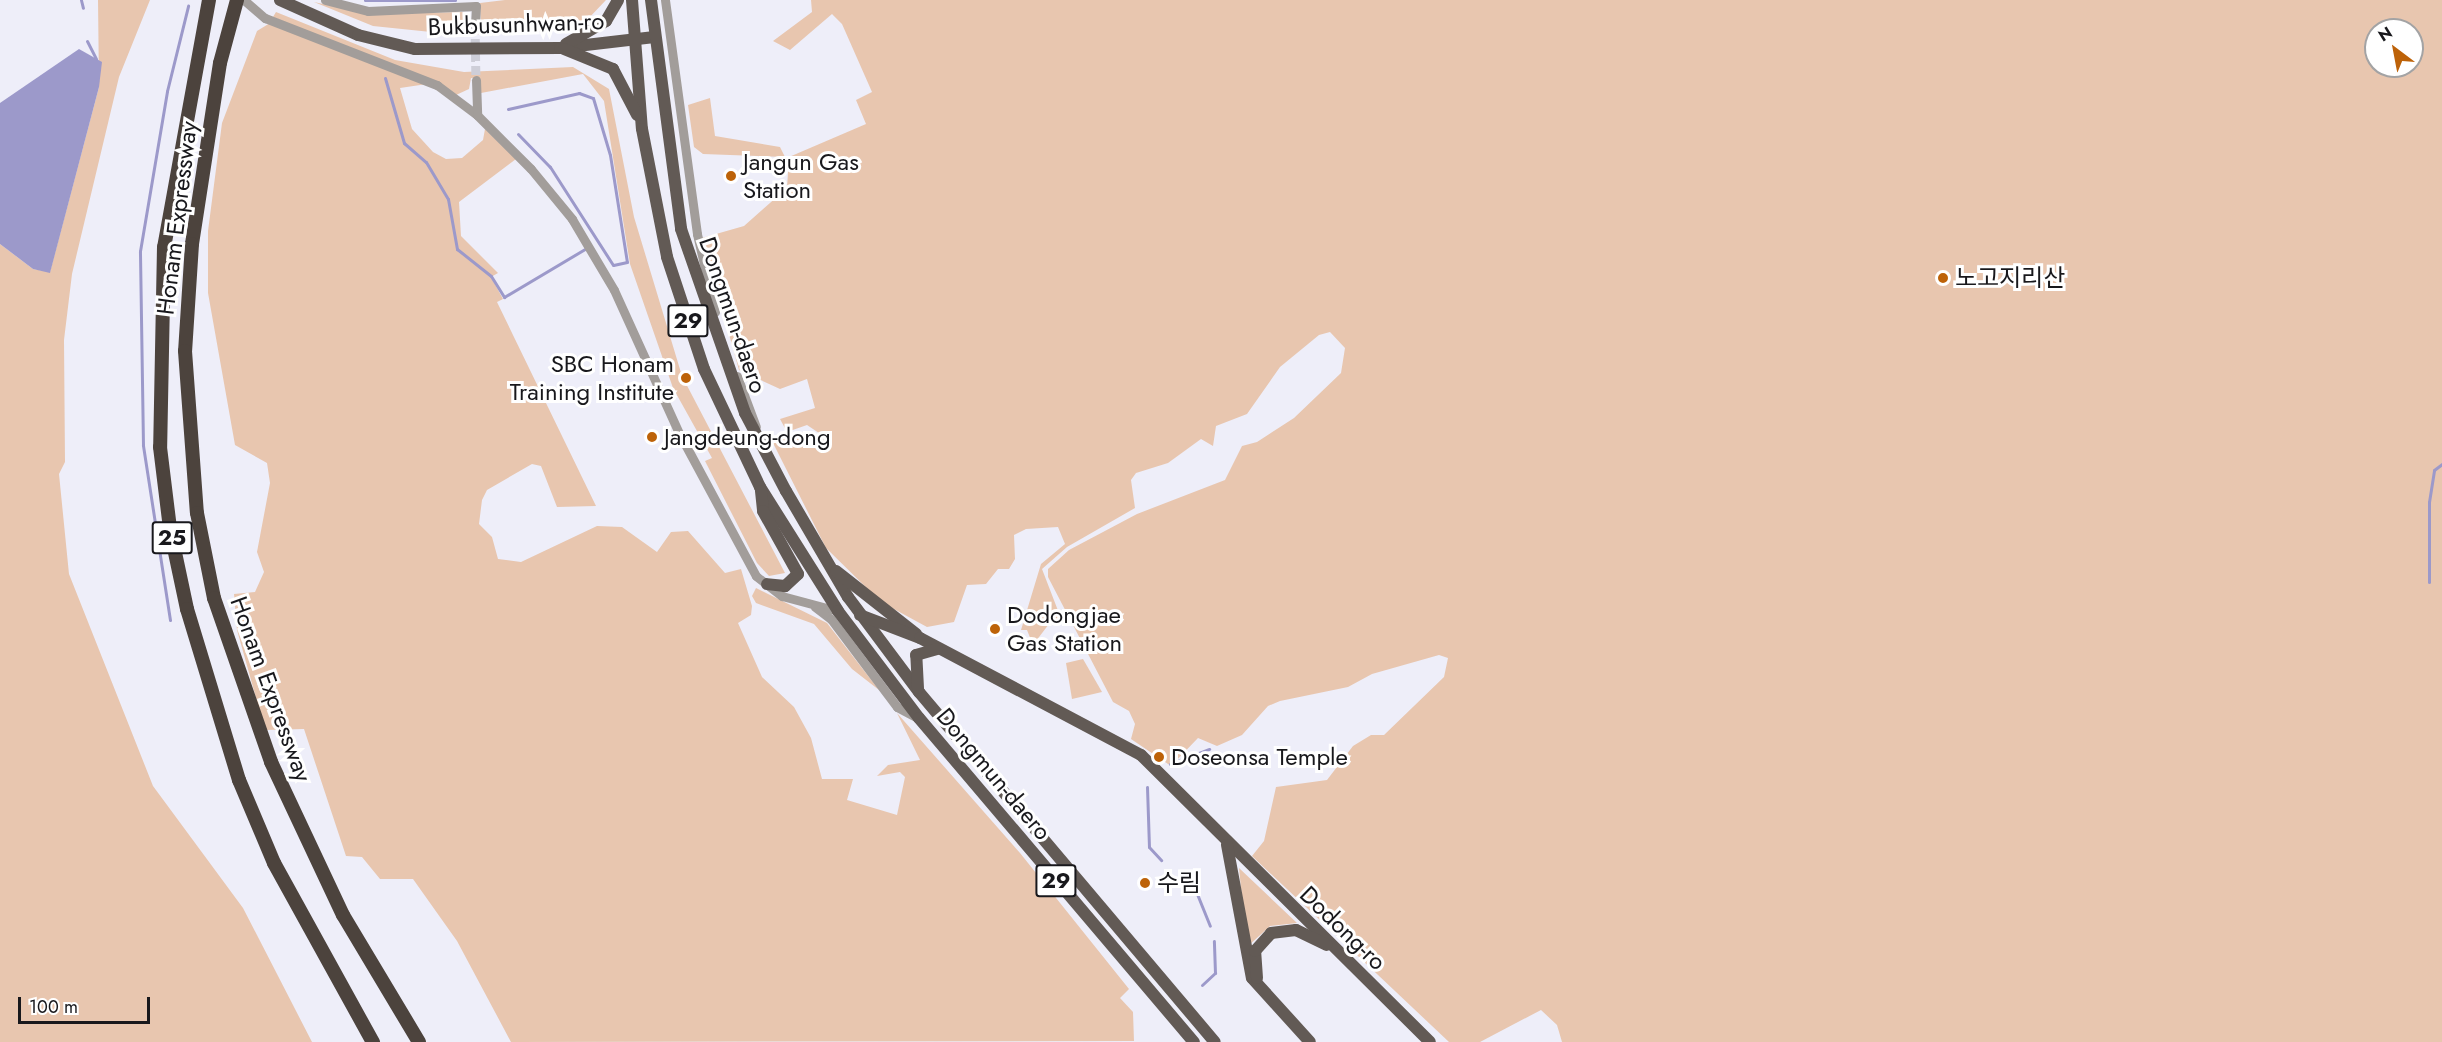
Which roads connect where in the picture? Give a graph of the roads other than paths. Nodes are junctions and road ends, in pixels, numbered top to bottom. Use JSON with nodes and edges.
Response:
{"nodes":[{"id":1,"x":209,"y":0,"type":"edge"},
{"id":2,"x":280,"y":0,"type":"edge"},
{"id":3,"x":325,"y":0,"type":"edge"},
{"id":4,"x":618,"y":0,"type":"edge"},
{"id":5,"x":632,"y":0,"type":"edge"},
{"id":6,"x":651,"y":0,"type":"edge"},
{"id":7,"x":665,"y":0,"type":"edge"},
{"id":8,"x":238,"y":2,"type":"edge"},
{"id":9,"x":475,"y":25,"type":"tunnel mouth"},
{"id":10,"x":654,"y":37,"type":"junction"},
{"id":11,"x":635,"y":40,"type":"junction"},
{"id":12,"x":560,"y":48,"type":"junction"},
{"id":13,"x":476,"y":80,"type":"tunnel mouth"},
{"id":14,"x":477,"y":115,"type":"junction"},
{"id":15,"x":642,"y":129,"type":"junction"},
{"id":16,"x":758,"y":435,"type":"junction"},
{"id":17,"x":760,"y":487,"type":"junction"},
{"id":18,"x":830,"y":567,"type":"junction"},
{"id":19,"x":767,"y":584,"type":"junction"},
{"id":20,"x":811,"y":603,"type":"junction"},
{"id":21,"x":838,"y":610,"type":"junction"},
{"id":22,"x":861,"y":615,"type":"junction"},
{"id":23,"x":920,"y":638,"type":"junction"},
{"id":24,"x":937,"y":649,"type":"junction"},
{"id":25,"x":919,"y":692,"type":"junction"},
{"id":26,"x":919,"y":718,"type":"junction"},
{"id":27,"x":1227,"y":845,"type":"junction"},
{"id":28,"x":1333,"y":947,"type":"junction"},
{"id":29,"x":381,"y":981,"type":"junction"},
{"id":30,"x":1259,"y":991,"type":"junction"},
{"id":31,"x":374,"y":1042,"type":"edge"},
{"id":32,"x":419,"y":1042,"type":"edge"},
{"id":33,"x":428,"y":1042,"type":"edge"},
{"id":34,"x":1194,"y":1042,"type":"edge"},
{"id":35,"x":1215,"y":1042,"type":"edge"},
{"id":36,"x":1310,"y":1042,"type":"edge"},
{"id":37,"x":1430,"y":1042,"type":"edge"}],
"edges":[{"from":1,"to":31,"type":"highway","name":"Honam Expressway","number":"25"},
{"from":2,"to":12,"type":"main road","name":"Bukbusunhwan-ro"},
{"from":3,"to":9,"type":"street"},
{"from":4,"to":12,"type":"main road"},
{"from":5,"to":11,"type":"main road","name":"Dongmun-daero","number":"29"},
{"from":6,"to":10,"type":"main road","name":"Dongmun-daero","number":"29"},
{"from":7,"to":16,"type":"street"},
{"from":8,"to":14,"type":"street"},
{"from":8,"to":29,"type":"highway","name":"Honam Expressway","number":"25"},
{"from":10,"to":11,"type":"main road","name":"Bukbusunhwan-ro"},
{"from":10,"to":16,"type":"main road","name":"Dongmun-daero","number":"29"},
{"from":11,"to":12,"type":"main road","name":"Bukbusunhwan-ro"},
{"from":11,"to":15,"type":"main road","name":"Dongmun-daero","number":"29"},
{"from":12,"to":15,"type":"main road"},
{"from":13,"to":14,"type":"street"},
{"from":14,"to":19,"type":"street"},
{"from":15,"to":17,"type":"main road","name":"Dongmun-daero","number":"29"},
{"from":16,"to":18,"type":"main road","name":"Dongmun-daero","number":"29"},
{"from":17,"to":19,"type":"main road"},
{"from":17,"to":21,"type":"main road","name":"Dongmun-daero","number":"29"},
{"from":18,"to":22,"type":"main road","name":"Dongmun-daero","number":"29"},
{"from":18,"to":23,"type":"main road"},
{"from":19,"to":20,"type":"street"},
{"from":20,"to":21,"type":"street"},
{"from":20,"to":26,"type":"street"},
{"from":21,"to":22,"type":"main road"},
{"from":21,"to":26,"type":"main road","name":"Dongmun-daero","number":"29"},
{"from":22,"to":23,"type":"main road"},
{"from":22,"to":25,"type":"main road","name":"Dongmun-daero","number":"29"},
{"from":23,"to":24,"type":"main road"},
{"from":24,"to":25,"type":"main road"},
{"from":24,"to":27,"type":"main road"},
{"from":25,"to":35,"type":"main road","name":"Dongmun-daero","number":"29"},
{"from":26,"to":34,"type":"main road","name":"Dongmun-daero","number":"29"},
{"from":27,"to":28,"type":"main road","name":"Dodong-ro"},
{"from":27,"to":30,"type":"main road"},
{"from":28,"to":30,"type":"main road"},
{"from":28,"to":37,"type":"main road","name":"Dodong-ro"},
{"from":29,"to":32,"type":"highway","name":"Honam Expressway","number":"25"},
{"from":29,"to":33,"type":"highway"},
{"from":30,"to":36,"type":"main road"}]}
